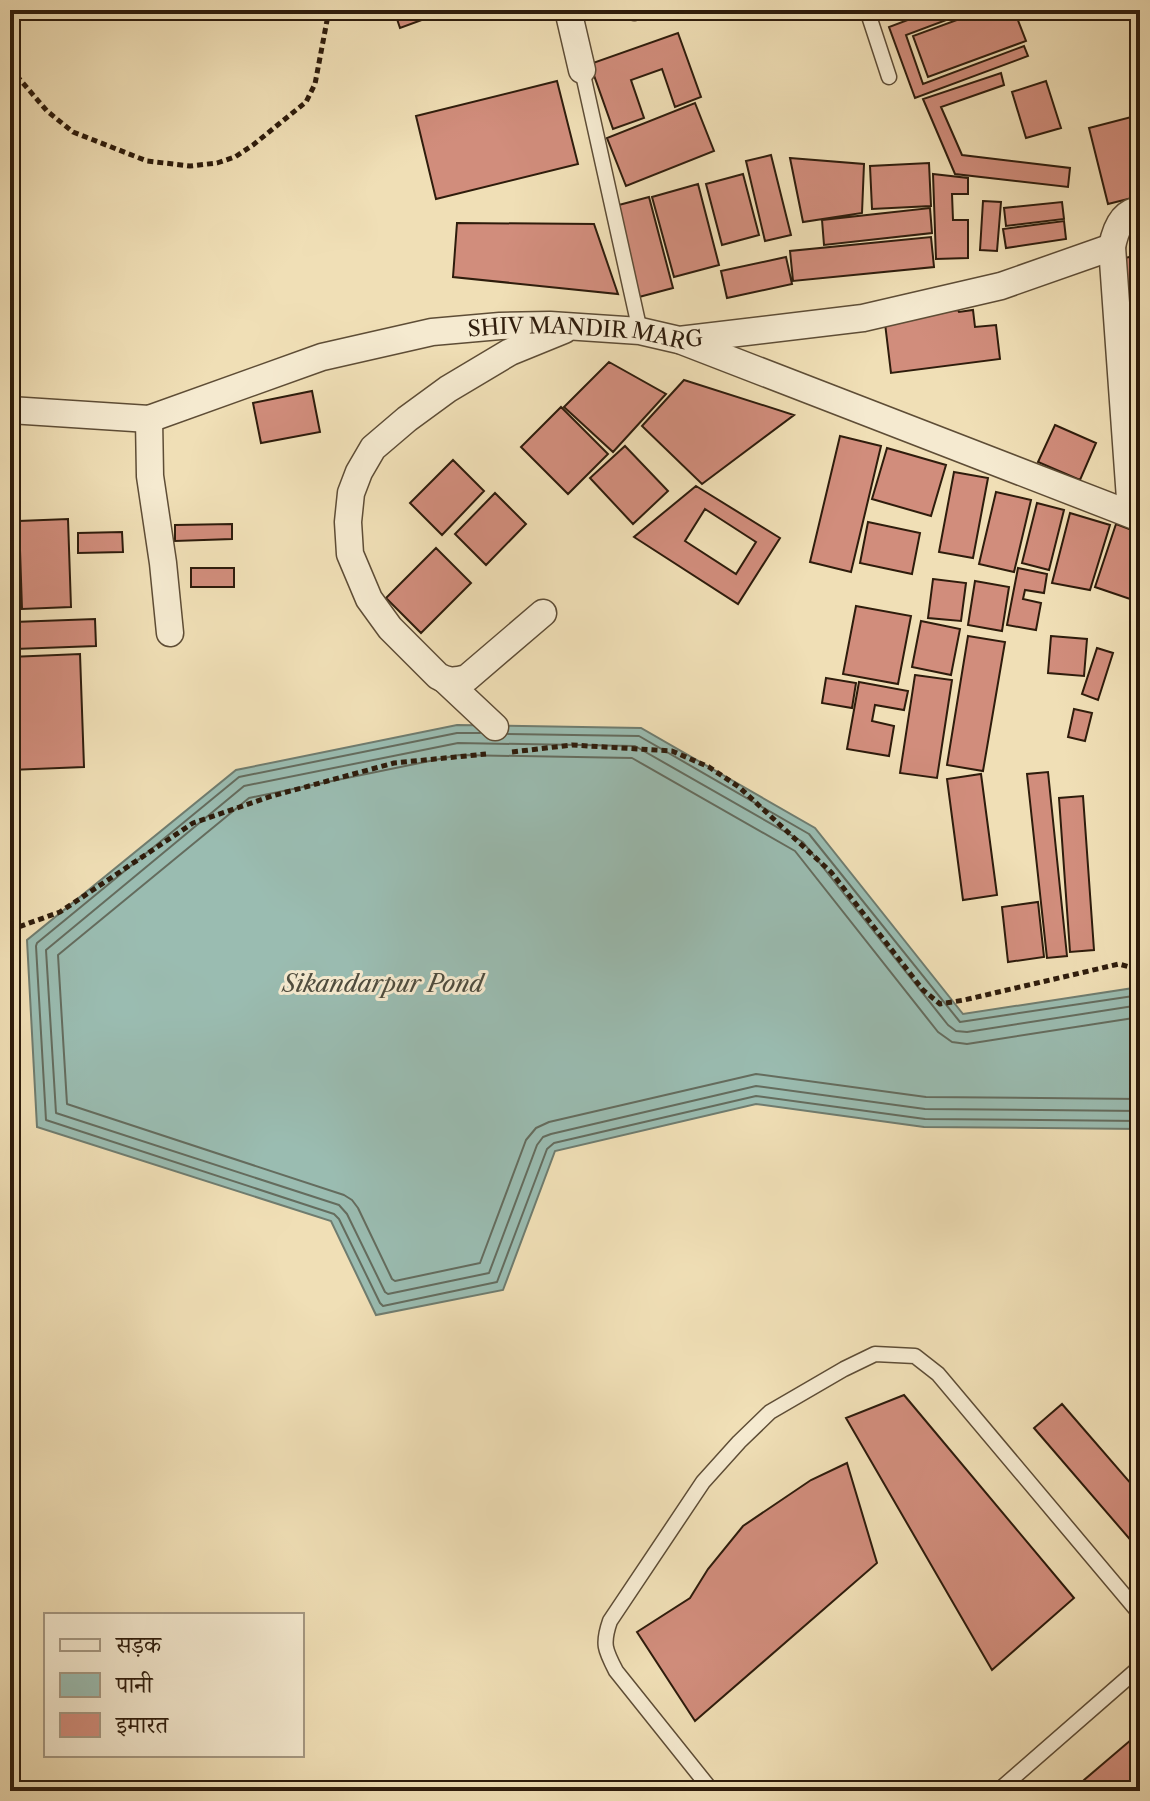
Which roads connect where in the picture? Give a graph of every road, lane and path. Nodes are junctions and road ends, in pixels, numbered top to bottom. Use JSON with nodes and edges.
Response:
{"nodes":[{"id":1,"x":329,"y":10,"type":"edge"},
{"id":2,"x":568,"y":10,"type":"edge"},
{"id":3,"x":867,"y":10,"type":"edge"},
{"id":4,"x":10,"y":68,"type":"edge"},
{"id":5,"x":582,"y":70,"type":"joint"},
{"id":6,"x":889,"y":77,"type":"dead end"},
{"id":7,"x":1140,"y":210,"type":"edge"},
{"id":8,"x":1112,"y":247,"type":"junction"},
{"id":9,"x":571,"y":327,"type":"junction"},
{"id":10,"x":640,"y":331,"type":"junction"},
{"id":11,"x":679,"y":340,"type":"junction"},
{"id":12,"x":10,"y":410,"type":"edge"},
{"id":13,"x":149,"y":419,"type":"junction"},
{"id":14,"x":1135,"y":515,"type":"edge"},
{"id":15,"x":543,"y":613,"type":"dead end"},
{"id":16,"x":170,"y":633,"type":"dead end"},
{"id":17,"x":446,"y":681,"type":"junction"},
{"id":18,"x":495,"y":727,"type":"dead end"},
{"id":19,"x":502,"y":753,"type":"dead end"},
{"id":20,"x":487,"y":754,"type":"dead end"},
{"id":21,"x":10,"y":930,"type":"edge"},
{"id":22,"x":1140,"y":970,"type":"edge"},
{"id":23,"x":1140,"y":1614,"type":"edge"},
{"id":24,"x":1140,"y":1667,"type":"edge"},
{"id":25,"x":712,"y":1791,"type":"edge"},
{"id":26,"x":998,"y":1791,"type":"edge"}],
"edges":[{"from":1,"to":4,"type":"path"},
{"from":2,"to":5,"type":"street"},
{"from":3,"to":6,"type":"lane"},
{"from":5,"to":10,"type":"lane"},
{"from":7,"to":8,"type":"street"},
{"from":8,"to":11,"type":"street","name":"SHIV MANDIR MARG"},
{"from":8,"to":14,"type":"street"},
{"from":9,"to":10,"type":"street","name":"SHIV MANDIR MARG"},
{"from":9,"to":13,"type":"street","name":"SHIV MANDIR MARG"},
{"from":9,"to":17,"type":"street"},
{"from":10,"to":11,"type":"street","name":"SHIV MANDIR MARG"},
{"from":11,"to":14,"type":"street"},
{"from":12,"to":13,"type":"street","name":"SHIV MANDIR MARG"},
{"from":13,"to":16,"type":"street"},
{"from":15,"to":17,"type":"street"},
{"from":17,"to":18,"type":"street"},
{"from":19,"to":22,"type":"path"},
{"from":20,"to":21,"type":"path"},
{"from":23,"to":25,"type":"lane"},
{"from":24,"to":26,"type":"lane"}]}
